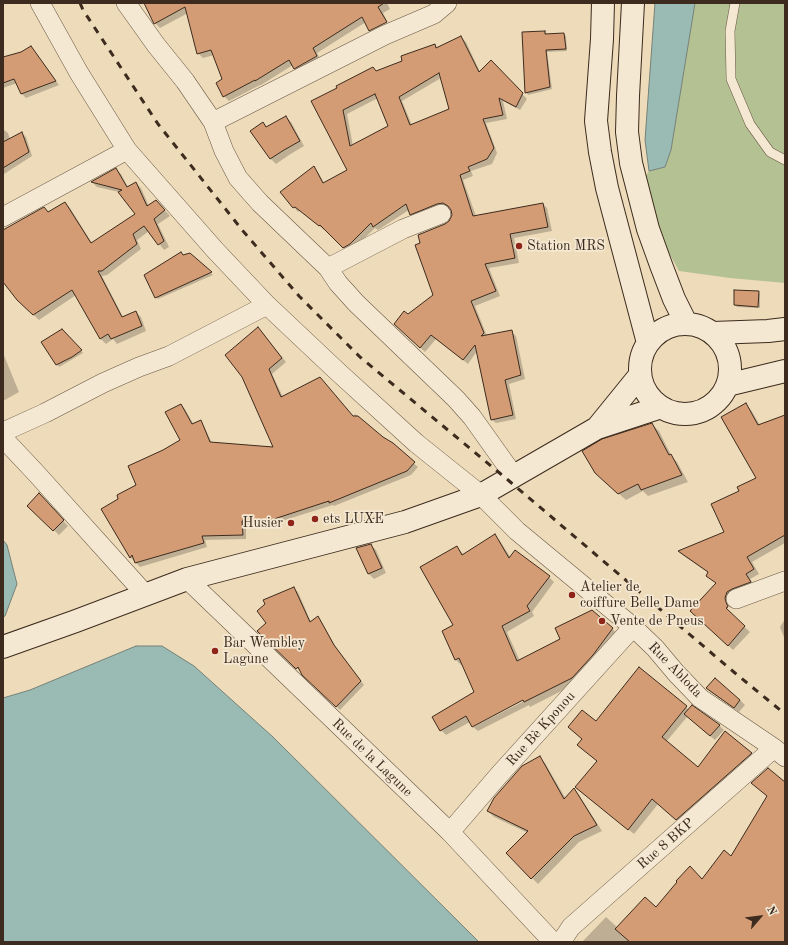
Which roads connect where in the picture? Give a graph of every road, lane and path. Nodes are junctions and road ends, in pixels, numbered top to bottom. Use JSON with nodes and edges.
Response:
{"nodes":[{"id":1,"x":40,"y":3,"type":"edge"},
{"id":2,"x":126,"y":3,"type":"edge"},
{"id":3,"x":446,"y":3,"type":"edge"},
{"id":4,"x":603,"y":3,"type":"edge"},
{"id":5,"x":633,"y":3,"type":"edge"},
{"id":6,"x":735,"y":3,"type":"edge"},
{"id":7,"x":213,"y":122,"type":"junction"},
{"id":8,"x":127,"y":150,"type":"junction"},
{"id":9,"x":785,"y":160,"type":"edge"},
{"id":10,"x":441,"y":214,"type":"dead end"},
{"id":11,"x":3,"y":217,"type":"edge"},
{"id":12,"x":328,"y":268,"type":"junction"},
{"id":13,"x":267,"y":305,"type":"junction"},
{"id":14,"x":686,"y":324,"type":"junction"},
{"id":15,"x":785,"y":329,"type":"edge"},
{"id":16,"x":713,"y":333,"type":"junction"},
{"id":17,"x":648,"y":343,"type":"junction"},
{"id":18,"x":785,"y":371,"type":"edge"},
{"id":19,"x":640,"y":375,"type":"junction"},
{"id":20,"x":727,"y":386,"type":"junction"},
{"id":21,"x":661,"y":407,"type":"junction"},
{"id":22,"x":597,"y":428,"type":"junction"},
{"id":23,"x":3,"y":432,"type":"edge"},
{"id":24,"x":3,"y":438,"type":"edge"},
{"id":25,"x":514,"y":476,"type":"junction"},
{"id":26,"x":481,"y":495,"type":"junction"},
{"id":27,"x":187,"y":579,"type":"junction"},
{"id":28,"x":785,"y":581,"type":"edge"},
{"id":29,"x":145,"y":594,"type":"junction"},
{"id":30,"x":736,"y":599,"type":"dead end"},
{"id":31,"x":632,"y":627,"type":"junction"},
{"id":32,"x":3,"y":646,"type":"edge"},
{"id":33,"x":780,"y":752,"type":"edge"},
{"id":34,"x":450,"y":832,"type":"junction"},
{"id":35,"x":553,"y":942,"type":"edge"},
{"id":36,"x":561,"y":942,"type":"edge"}],
"edges":[{"from":1,"to":8,"type":"street","name":"Rue Abloda"},
{"from":2,"to":7,"type":"street"},
{"from":3,"to":7,"type":"street"},
{"from":4,"to":17,"type":"main road"},
{"from":5,"to":14,"type":"main road"},
{"from":6,"to":9,"type":"lane"},
{"from":7,"to":12,"type":"street"},
{"from":8,"to":11,"type":"street"},
{"from":8,"to":13,"type":"street","name":"Rue Abloda"},
{"from":10,"to":12,"type":"street"},
{"from":12,"to":25,"type":"street"},
{"from":13,"to":23,"type":"street"},
{"from":13,"to":26,"type":"street","name":"Rue Abloda"},
{"from":14,"to":16,"type":"main road"},
{"from":14,"to":17,"type":"main road"},
{"from":15,"to":16,"type":"main road"},
{"from":16,"to":20,"type":"main road"},
{"from":17,"to":19,"type":"main road"},
{"from":18,"to":20,"type":"main road"},
{"from":19,"to":21,"type":"main road"},
{"from":19,"to":22,"type":"main road"},
{"from":20,"to":21,"type":"main road"},
{"from":21,"to":22,"type":"main road"},
{"from":22,"to":25,"type":"main road"},
{"from":24,"to":29,"type":"street"},
{"from":25,"to":26,"type":"main road"},
{"from":26,"to":27,"type":"main road"},
{"from":26,"to":31,"type":"street","name":"Rue Abloda"},
{"from":27,"to":29,"type":"main road"},
{"from":27,"to":34,"type":"street","name":"Rue de la Lagune"},
{"from":28,"to":30,"type":"street"},
{"from":29,"to":32,"type":"main road"},
{"from":31,"to":33,"type":"street","name":"Rue Abloda"},
{"from":31,"to":34,"type":"street","name":"Rue Bè Kponou"},
{"from":33,"to":36,"type":"street","name":"Rue 8 BKP"},
{"from":34,"to":35,"type":"street","name":"Rue de la Lagune"}]}
